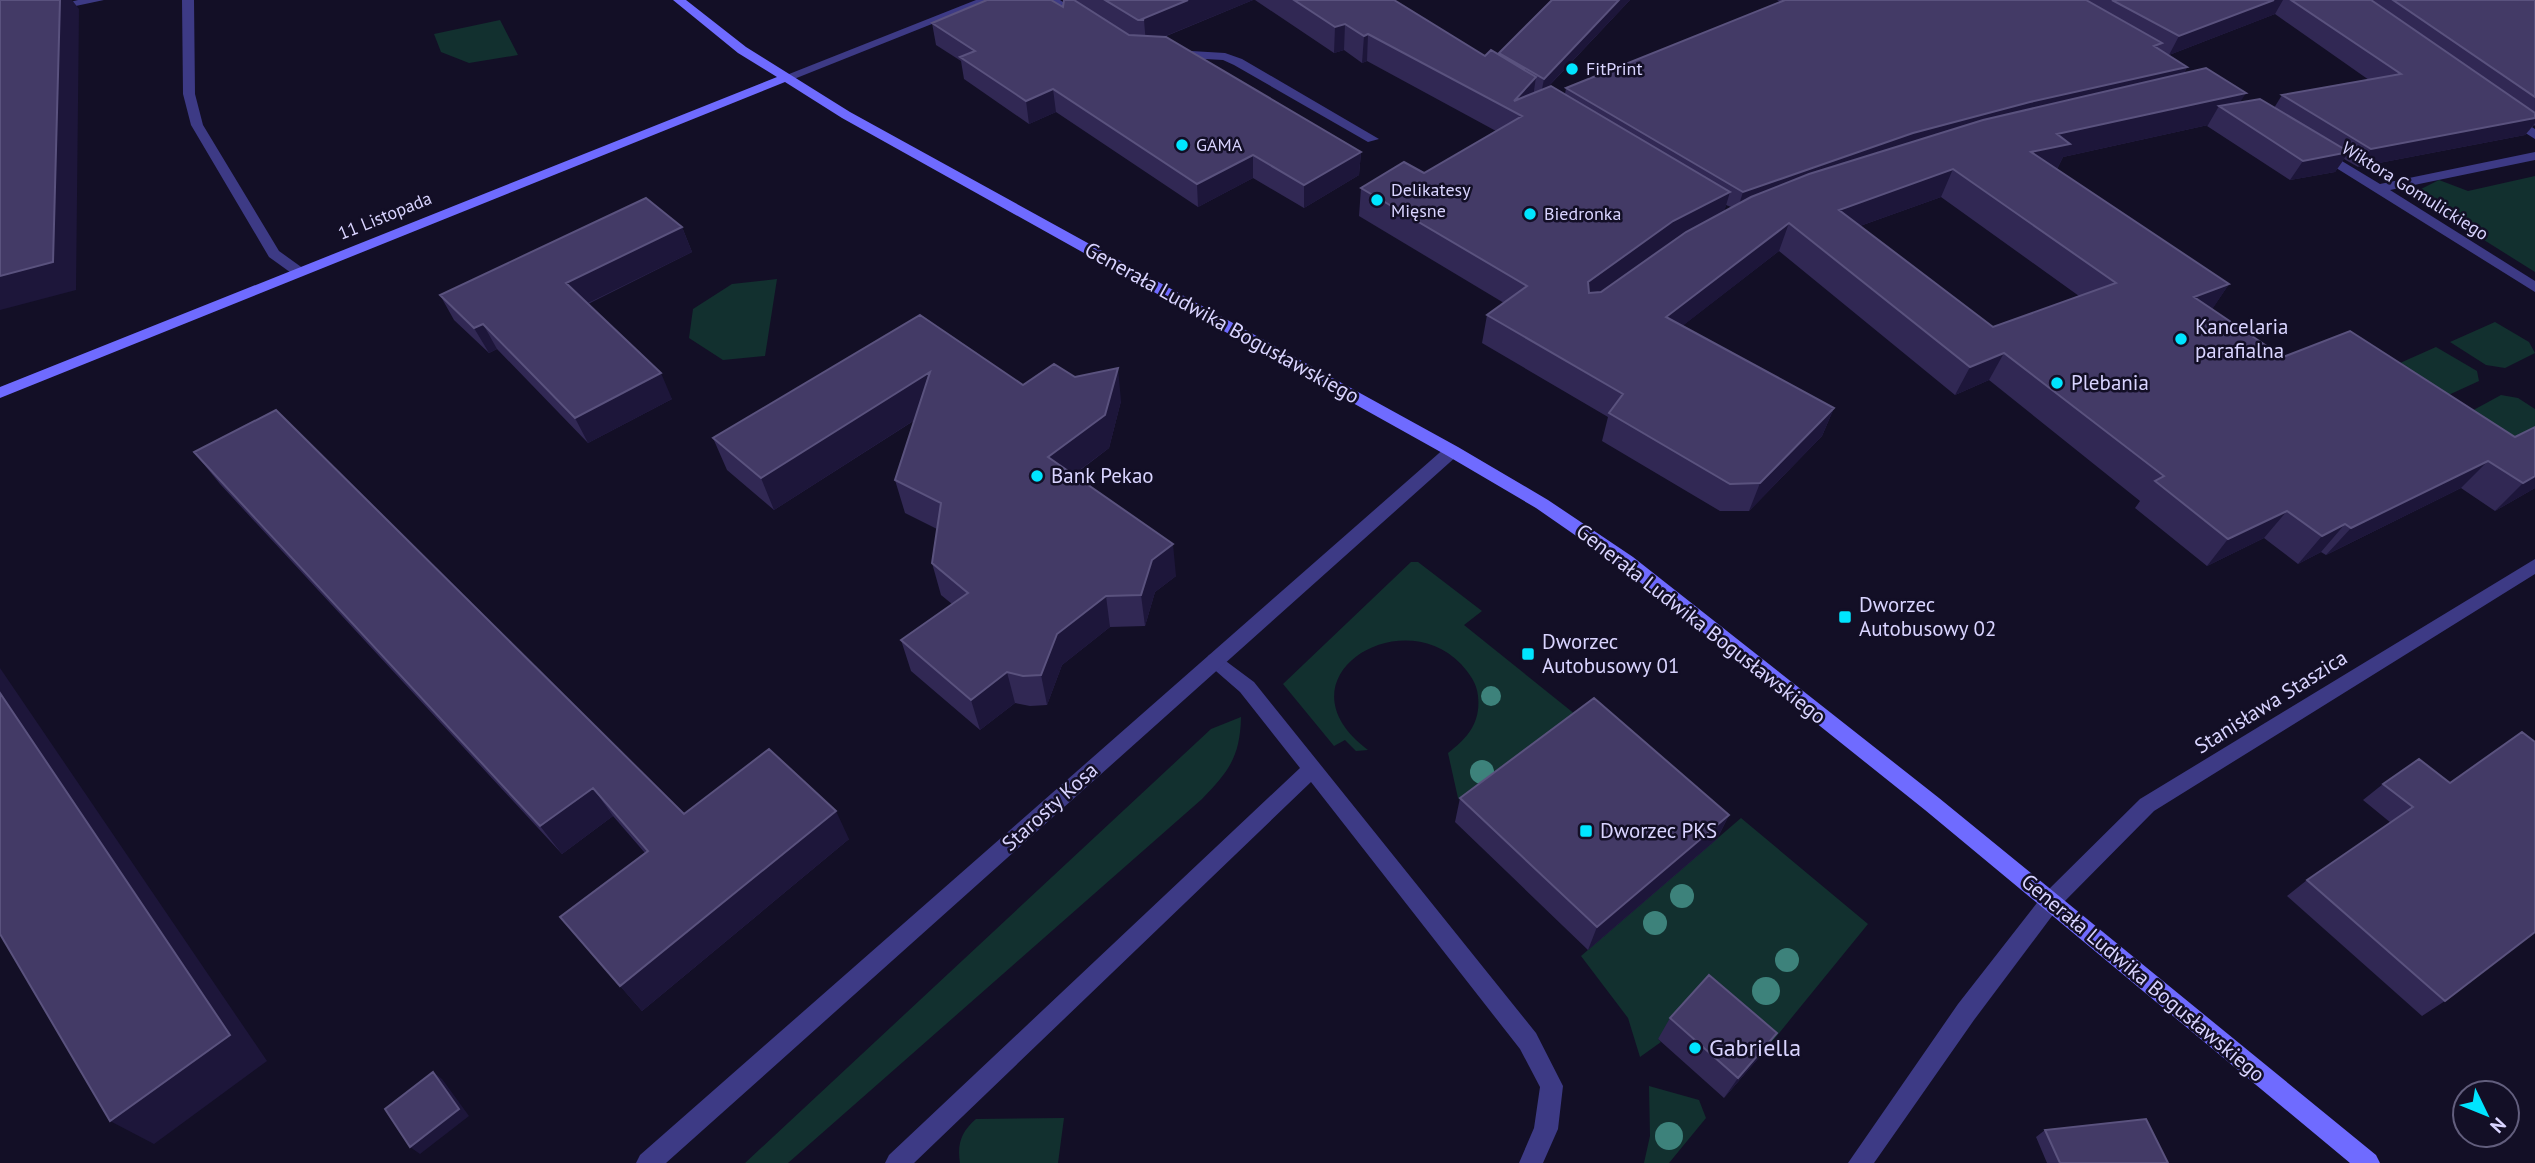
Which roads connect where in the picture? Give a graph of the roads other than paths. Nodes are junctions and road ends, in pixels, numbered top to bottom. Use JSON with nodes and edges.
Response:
{"nodes":[{"id":1,"x":98,"y":0,"type":"edge"},
{"id":2,"x":188,"y":0,"type":"edge"},
{"id":3,"x":679,"y":0,"type":"edge"},
{"id":4,"x":986,"y":0,"type":"edge"},
{"id":5,"x":1052,"y":0,"type":"edge"},
{"id":6,"x":37,"y":10,"type":"edge"},
{"id":7,"x":1084,"y":20,"type":"edge"},
{"id":8,"x":1158,"y":54,"type":"edge"},
{"id":9,"x":785,"y":78,"type":"junction"},
{"id":10,"x":2501,"y":111,"type":"edge"},
{"id":11,"x":2535,"y":135,"type":"edge"},
{"id":12,"x":1373,"y":139,"type":"dead end"},
{"id":13,"x":2307,"y":144,"type":"edge"},
{"id":14,"x":2535,"y":156,"type":"edge"},
{"id":15,"x":2379,"y":188,"type":"junction"},
{"id":16,"x":299,"y":272,"type":"junction"},
{"id":17,"x":2535,"y":287,"type":"edge"},
{"id":18,"x":0,"y":393,"type":"edge"},
{"id":19,"x":1452,"y":451,"type":"junction"},
{"id":20,"x":2535,"y":566,"type":"edge"},
{"id":21,"x":1215,"y":660,"type":"junction"},
{"id":22,"x":1311,"y":770,"type":"junction"},
{"id":23,"x":2051,"y":901,"type":"junction"},
{"id":24,"x":648,"y":1163,"type":"edge"},
{"id":25,"x":897,"y":1163,"type":"edge"},
{"id":26,"x":1531,"y":1163,"type":"edge"},
{"id":27,"x":1860,"y":1163,"type":"edge"},
{"id":28,"x":2368,"y":1163,"type":"edge"}],
"edges":[{"from":1,"to":6,"type":"street"},
{"from":2,"to":16,"type":"street"},
{"from":3,"to":9,"type":"street","name":"Generała Ludwika Bogusławskiego"},
{"from":4,"to":9,"type":"street"},
{"from":5,"to":7,"type":"street"},
{"from":8,"to":12,"type":"street"},
{"from":9,"to":16,"type":"street","name":"11 Listopada"},
{"from":9,"to":19,"type":"street","name":"Generała Ludwika Bogusławskiego"},
{"from":10,"to":11,"type":"street"},
{"from":13,"to":15,"type":"street","name":"Wiktora Gomulickiego"},
{"from":14,"to":15,"type":"street"},
{"from":15,"to":17,"type":"street","name":"Wiktora Gomulickiego"},
{"from":16,"to":18,"type":"street","name":"11 Listopada"},
{"from":19,"to":21,"type":"street","name":"Starosty Kosa"},
{"from":19,"to":23,"type":"street","name":"Generała Ludwika Bogusławskiego"},
{"from":20,"to":23,"type":"street","name":"Stanisława Staszica"},
{"from":21,"to":22,"type":"street"},
{"from":21,"to":24,"type":"street","name":"Starosty Kosa"},
{"from":22,"to":25,"type":"street"},
{"from":22,"to":26,"type":"street"},
{"from":23,"to":27,"type":"street","name":"Stanisława Staszica"},
{"from":23,"to":28,"type":"street","name":"Generała Ludwika Bogusławskiego"}]}
